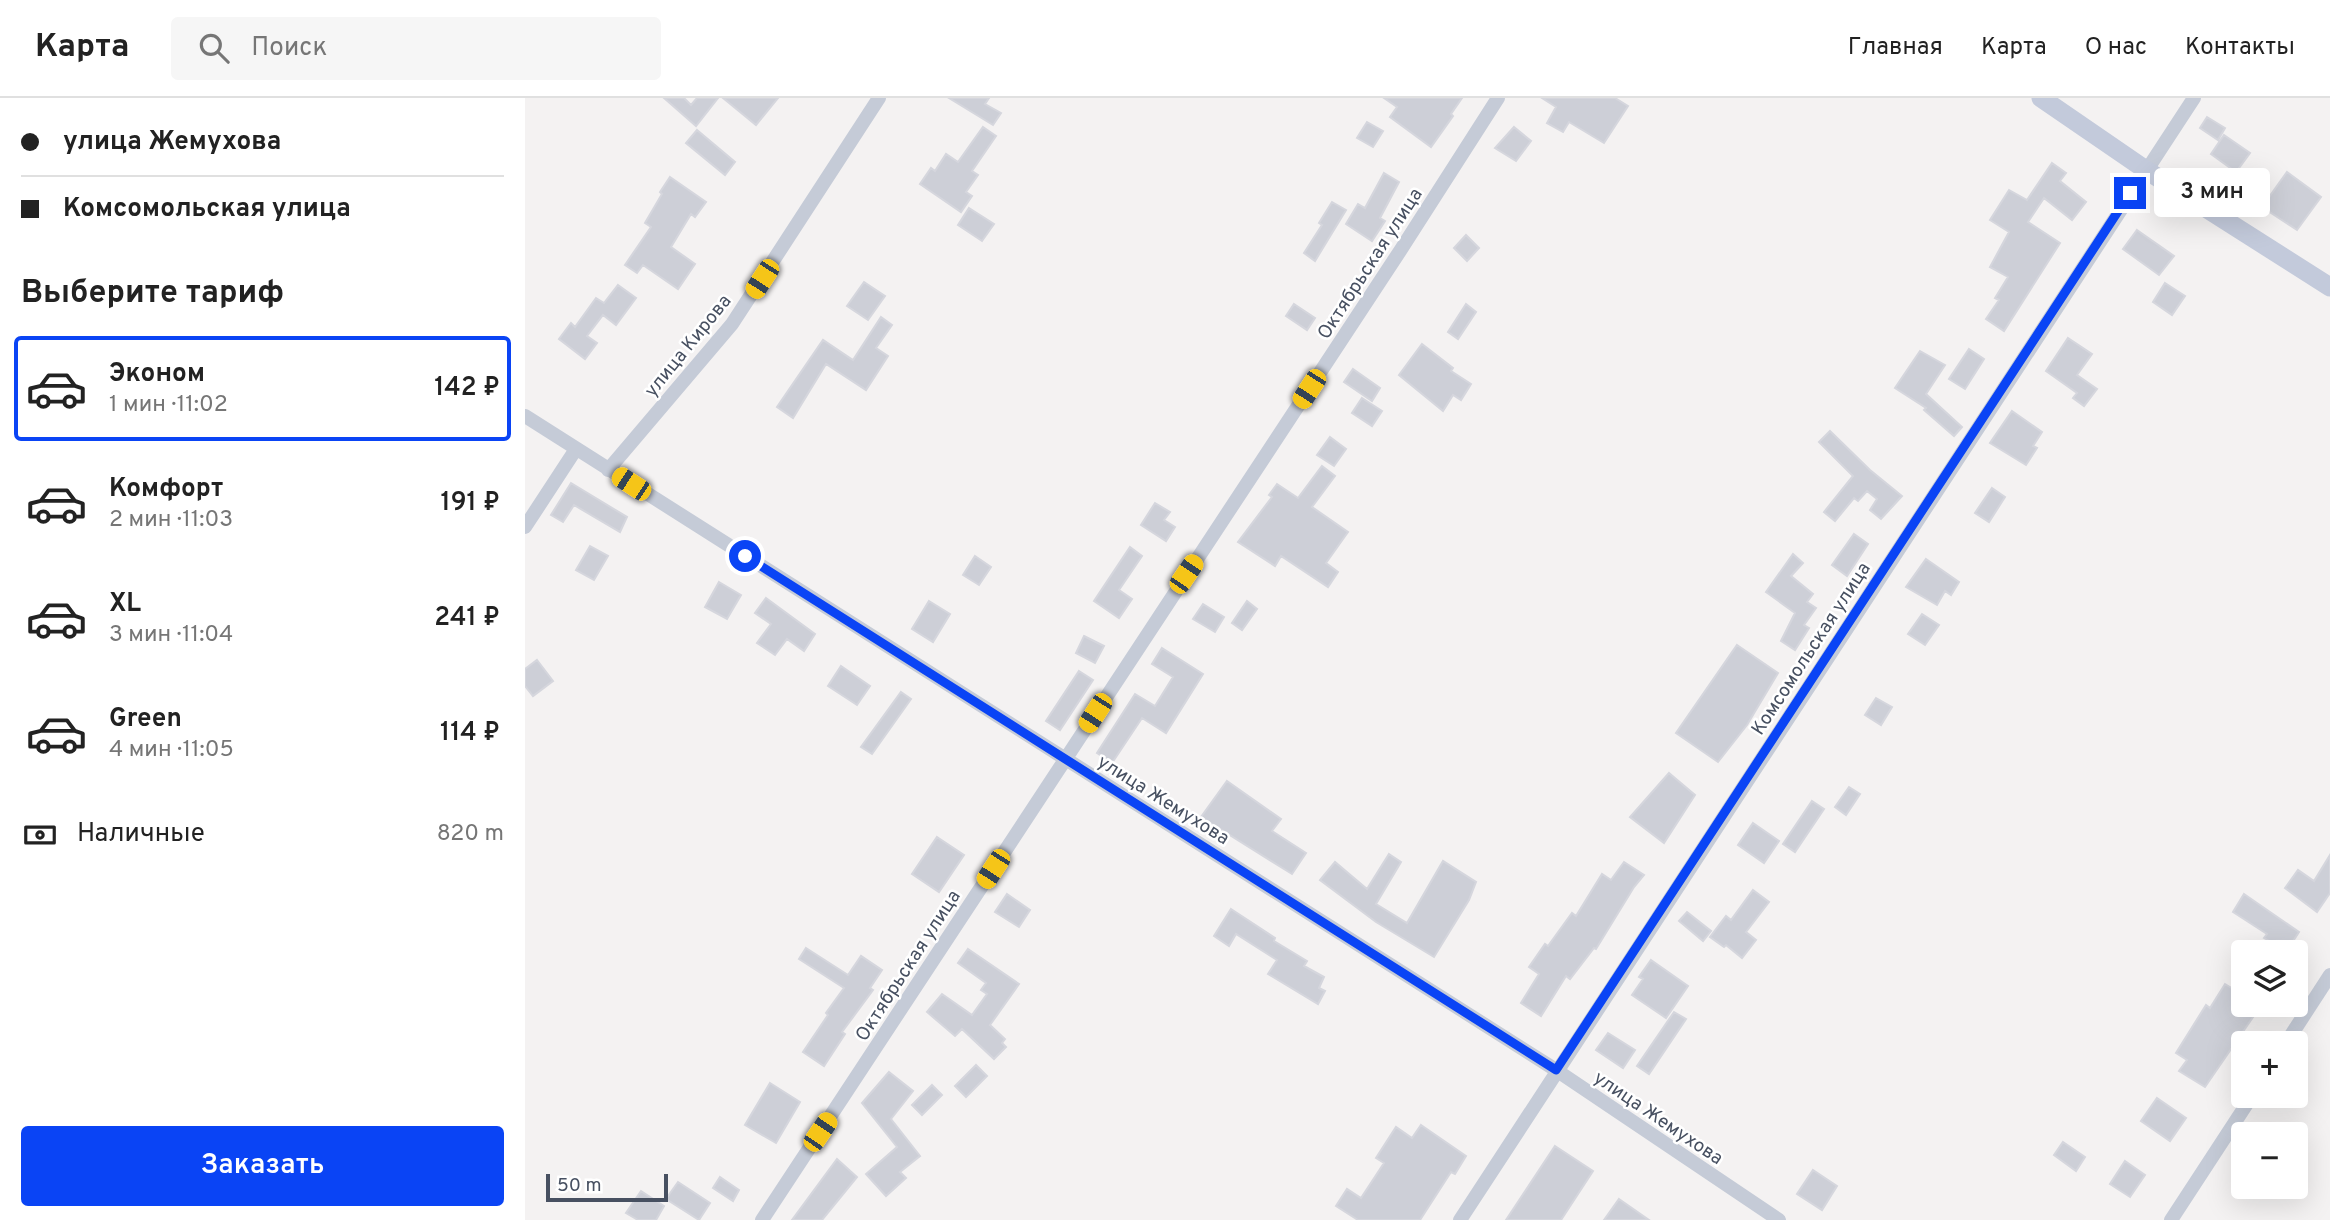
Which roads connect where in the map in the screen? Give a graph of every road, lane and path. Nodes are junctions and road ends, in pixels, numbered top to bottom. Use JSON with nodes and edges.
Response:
{"nodes":[{"id":1,"x":879,"y":98,"type":"edge"},
{"id":2,"x":1498,"y":98,"type":"edge"},
{"id":3,"x":2041,"y":98,"type":"edge"},
{"id":4,"x":2195,"y":98,"type":"edge"},
{"id":5,"x":2145,"y":170,"type":"junction"},
{"id":6,"x":2330,"y":287,"type":"edge"},
{"id":7,"x":525,"y":416,"type":"edge"},
{"id":8,"x":576,"y":449,"type":"junction"},
{"id":9,"x":608,"y":470,"type":"junction"},
{"id":10,"x":525,"y":527,"type":"edge"},
{"id":11,"x":1064,"y":759,"type":"junction"},
{"id":12,"x":2330,"y":975,"type":"edge"},
{"id":13,"x":2294,"y":1031,"type":"edge"},
{"id":14,"x":1556,"y":1070,"type":"junction"},
{"id":15,"x":2244,"y":1108,"type":"edge"},
{"id":16,"x":762,"y":1220,"type":"edge"},
{"id":17,"x":1460,"y":1220,"type":"edge"},
{"id":18,"x":1779,"y":1220,"type":"edge"},
{"id":19,"x":2171,"y":1220,"type":"edge"}],
"edges":[{"from":1,"to":9,"type":"street","name":"улица Кирова"},
{"from":2,"to":11,"type":"street","name":"Октябрьская улица"},
{"from":3,"to":5,"type":"street"},
{"from":4,"to":5,"type":"street","name":"Комсомольская улица"},
{"from":5,"to":6,"type":"street"},
{"from":5,"to":14,"type":"street","name":"Комсомольская улица"},
{"from":7,"to":8,"type":"street","name":"улица Жемухова"},
{"from":8,"to":9,"type":"street","name":"улица Жемухова"},
{"from":8,"to":10,"type":"street"},
{"from":9,"to":11,"type":"street","name":"улица Жемухова"},
{"from":11,"to":14,"type":"street","name":"улица Жемухова"},
{"from":11,"to":16,"type":"street","name":"Октябрьская улица"},
{"from":12,"to":13,"type":"street"},
{"from":14,"to":17,"type":"street","name":"Комсомольская улица"},
{"from":14,"to":18,"type":"street","name":"улица Жемухова"},
{"from":15,"to":19,"type":"street"}]}
